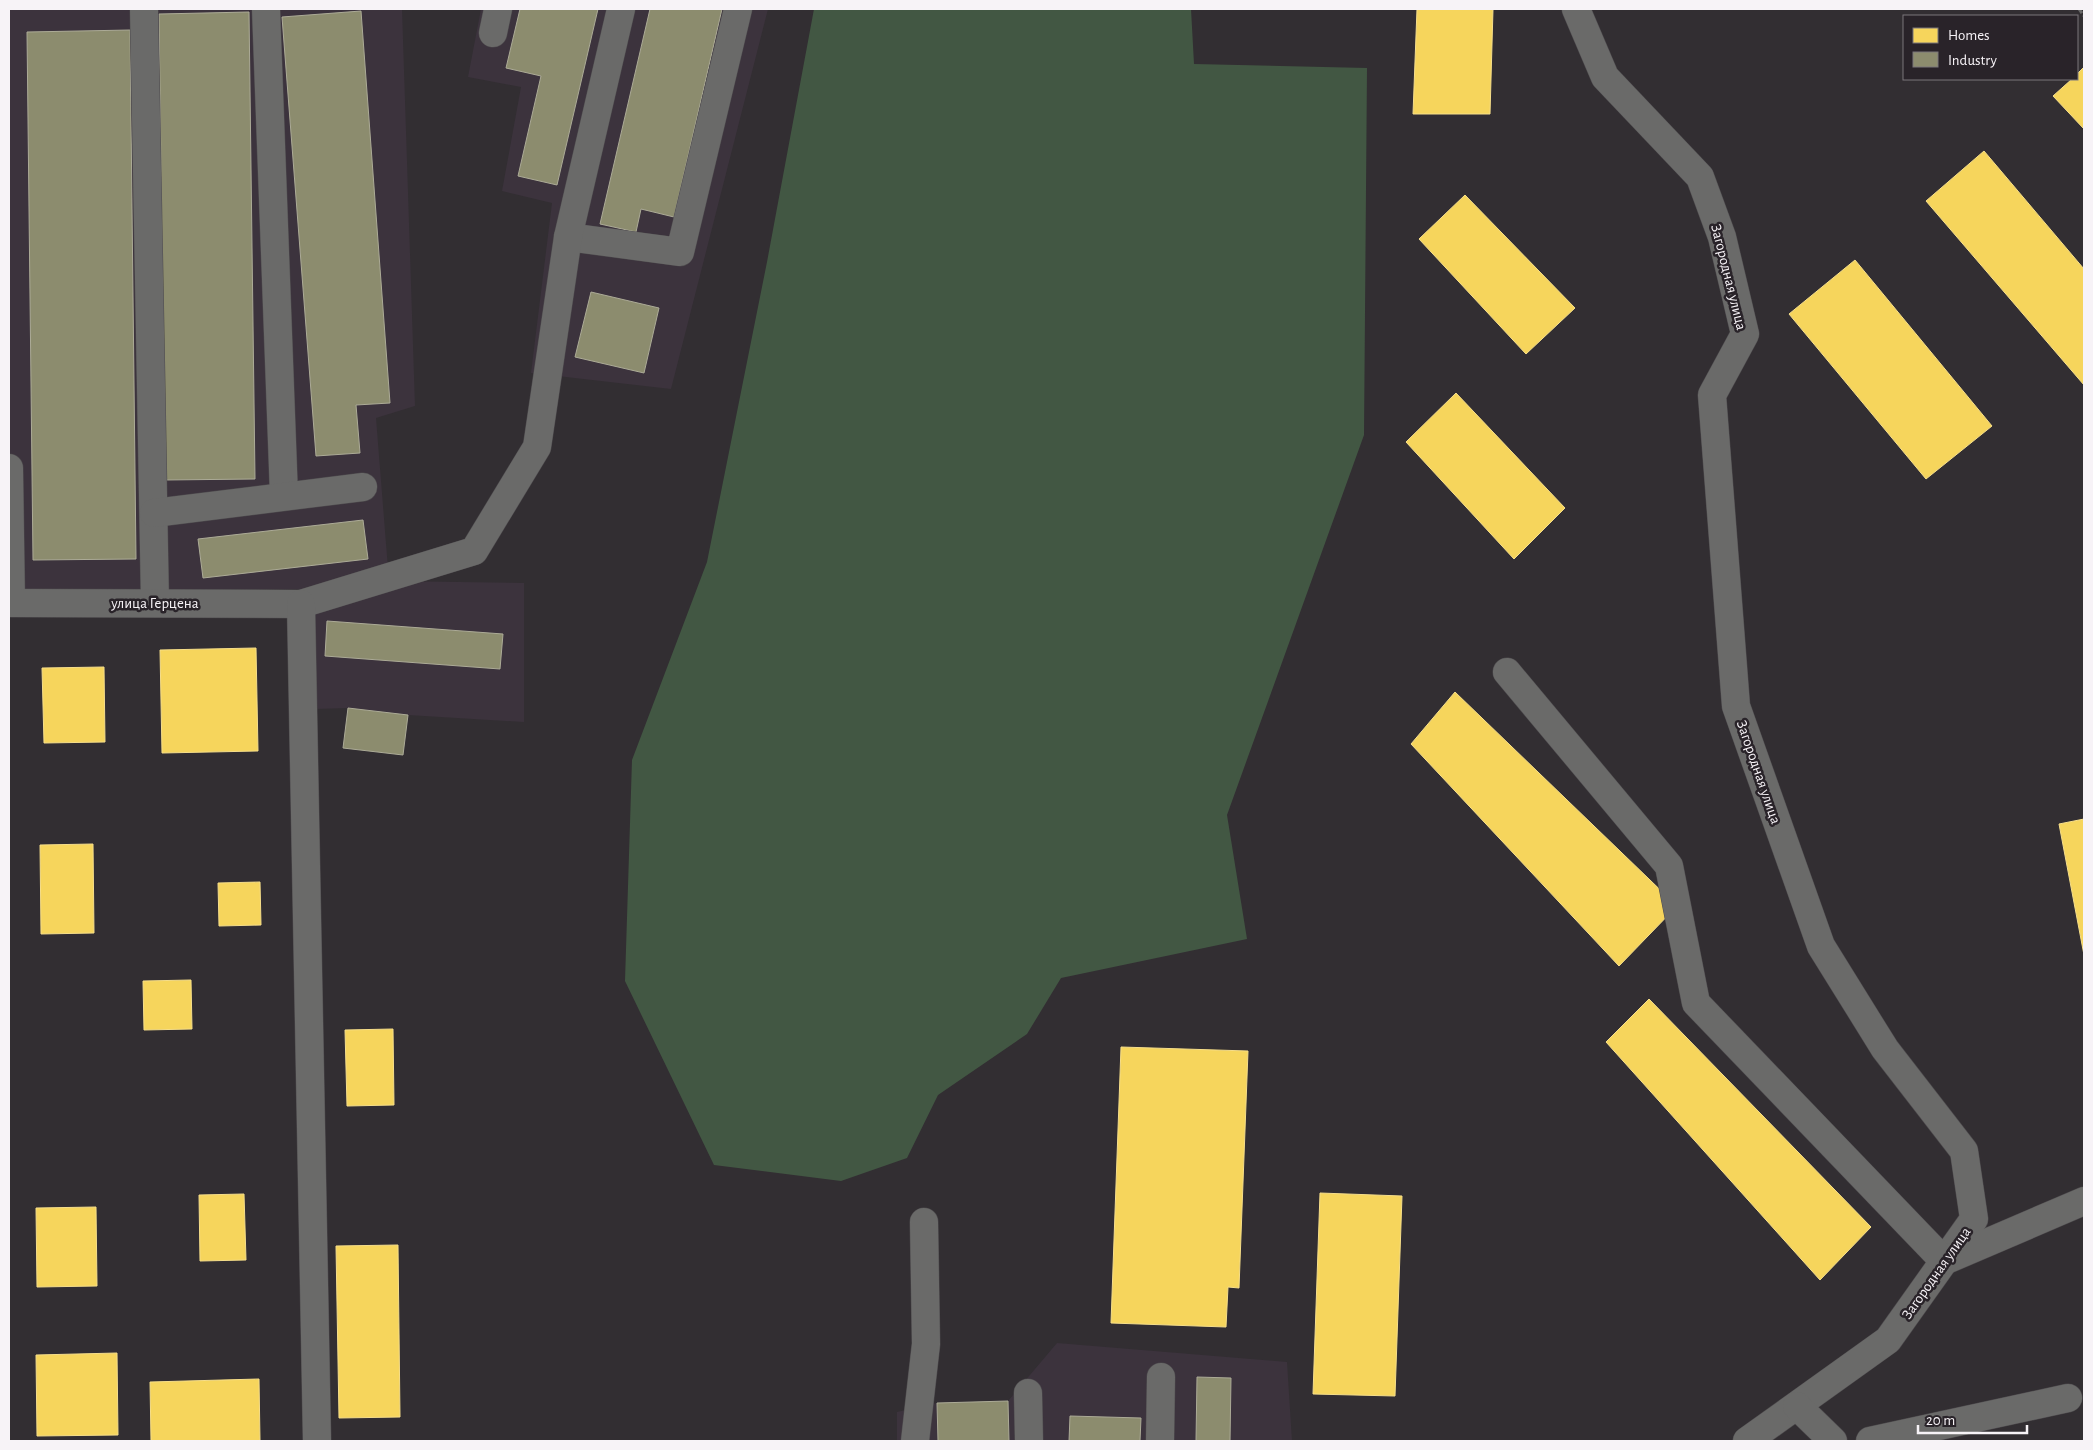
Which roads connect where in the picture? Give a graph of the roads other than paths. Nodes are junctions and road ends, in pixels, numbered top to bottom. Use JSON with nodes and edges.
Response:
{"nodes":[{"id":1,"x":144,"y":9,"type":"edge"},
{"id":2,"x":266,"y":9,"type":"edge"},
{"id":3,"x":621,"y":9,"type":"edge"},
{"id":4,"x":738,"y":9,"type":"edge"},
{"id":5,"x":1576,"y":9,"type":"edge"},
{"id":6,"x":568,"y":237,"type":"junction"},
{"id":7,"x":9,"y":468,"type":"edge"},
{"id":8,"x":363,"y":487,"type":"dead end"},
{"id":9,"x":284,"y":496,"type":"junction"},
{"id":10,"x":154,"y":513,"type":"junction"},
{"id":11,"x":10,"y":602,"type":"edge"},
{"id":12,"x":155,"y":603,"type":"junction"},
{"id":13,"x":301,"y":604,"type":"junction"},
{"id":14,"x":1507,"y":672,"type":"dead end"},
{"id":15,"x":2084,"y":1201,"type":"edge"},
{"id":16,"x":924,"y":1222,"type":"dead end"},
{"id":17,"x":1944,"y":1261,"type":"junction"},
{"id":18,"x":1161,"y":1377,"type":"dead end"},
{"id":19,"x":1028,"y":1393,"type":"dead end"},
{"id":20,"x":2068,"y":1398,"type":"dead end"},
{"id":21,"x":1797,"y":1406,"type":"junction"},
{"id":22,"x":317,"y":1441,"type":"edge"},
{"id":23,"x":915,"y":1441,"type":"edge"},
{"id":24,"x":1029,"y":1441,"type":"edge"},
{"id":25,"x":1160,"y":1441,"type":"edge"},
{"id":26,"x":1747,"y":1441,"type":"edge"},
{"id":27,"x":1832,"y":1441,"type":"edge"},
{"id":28,"x":1870,"y":1441,"type":"edge"}],
"edges":[{"from":1,"to":10,"type":"street"},
{"from":2,"to":9,"type":"street"},
{"from":3,"to":6,"type":"street","name":"улица Герцена"},
{"from":4,"to":6,"type":"street"},
{"from":5,"to":17,"type":"street","name":"Загородная улица"},
{"from":6,"to":13,"type":"street","name":"улица Герцена"},
{"from":7,"to":11,"type":"street"},
{"from":8,"to":9,"type":"street"},
{"from":9,"to":10,"type":"street"},
{"from":10,"to":12,"type":"street"},
{"from":11,"to":12,"type":"street","name":"улица Герцена"},
{"from":12,"to":13,"type":"street","name":"улица Герцена"},
{"from":13,"to":22,"type":"street"},
{"from":14,"to":17,"type":"street"},
{"from":15,"to":17,"type":"street"},
{"from":16,"to":23,"type":"street"},
{"from":17,"to":21,"type":"street","name":"Загородная улица"},
{"from":18,"to":25,"type":"street"},
{"from":19,"to":24,"type":"street"},
{"from":20,"to":28,"type":"street"},
{"from":21,"to":26,"type":"street","name":"Загородная улица"},
{"from":21,"to":27,"type":"street"}]}
